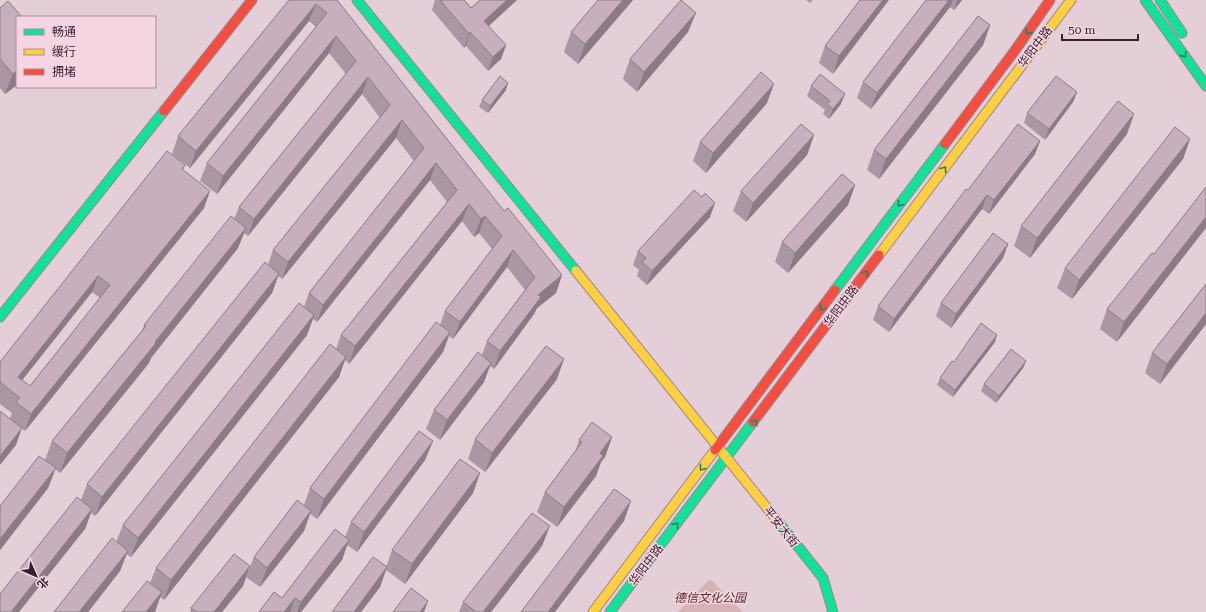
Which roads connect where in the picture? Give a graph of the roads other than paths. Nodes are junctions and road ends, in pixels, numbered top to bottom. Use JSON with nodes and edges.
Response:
{"nodes":[{"id":1,"x":252,"y":0,"type":"edge"},
{"id":2,"x":357,"y":0,"type":"edge"},
{"id":3,"x":1050,"y":0,"type":"edge"},
{"id":4,"x":1071,"y":0,"type":"edge"},
{"id":5,"x":1145,"y":0,"type":"edge"},
{"id":6,"x":1160,"y":0,"type":"edge"},
{"id":7,"x":1185,"y":38,"type":"dead end"},
{"id":8,"x":1206,"y":86,"type":"edge"},
{"id":9,"x":0,"y":317,"type":"edge"},
{"id":10,"x":717,"y":448,"type":"junction"},
{"id":11,"x":727,"y":459,"type":"junction"},
{"id":12,"x":593,"y":612,"type":"edge"},
{"id":13,"x":610,"y":612,"type":"edge"},
{"id":14,"x":833,"y":612,"type":"edge"}],
"edges":[{"from":1,"to":9,"type":"main road"},
{"from":2,"to":10,"type":"main road","name":"平安大街"},
{"from":3,"to":10,"type":"main road","name":"华阳中路","one_way":true},
{"from":11,"to":4,"type":"main road","name":"华阳中路","one_way":true},
{"from":5,"to":8,"type":"main road","one_way":true},
{"from":6,"to":7,"type":"main road"},
{"from":10,"to":11,"type":"main road","name":"平安大街"},
{"from":10,"to":12,"type":"main road","name":"华阳中路","one_way":true},
{"from":13,"to":11,"type":"main road","name":"华阳中路","one_way":true},
{"from":11,"to":14,"type":"main road","name":"平安大街"}]}
